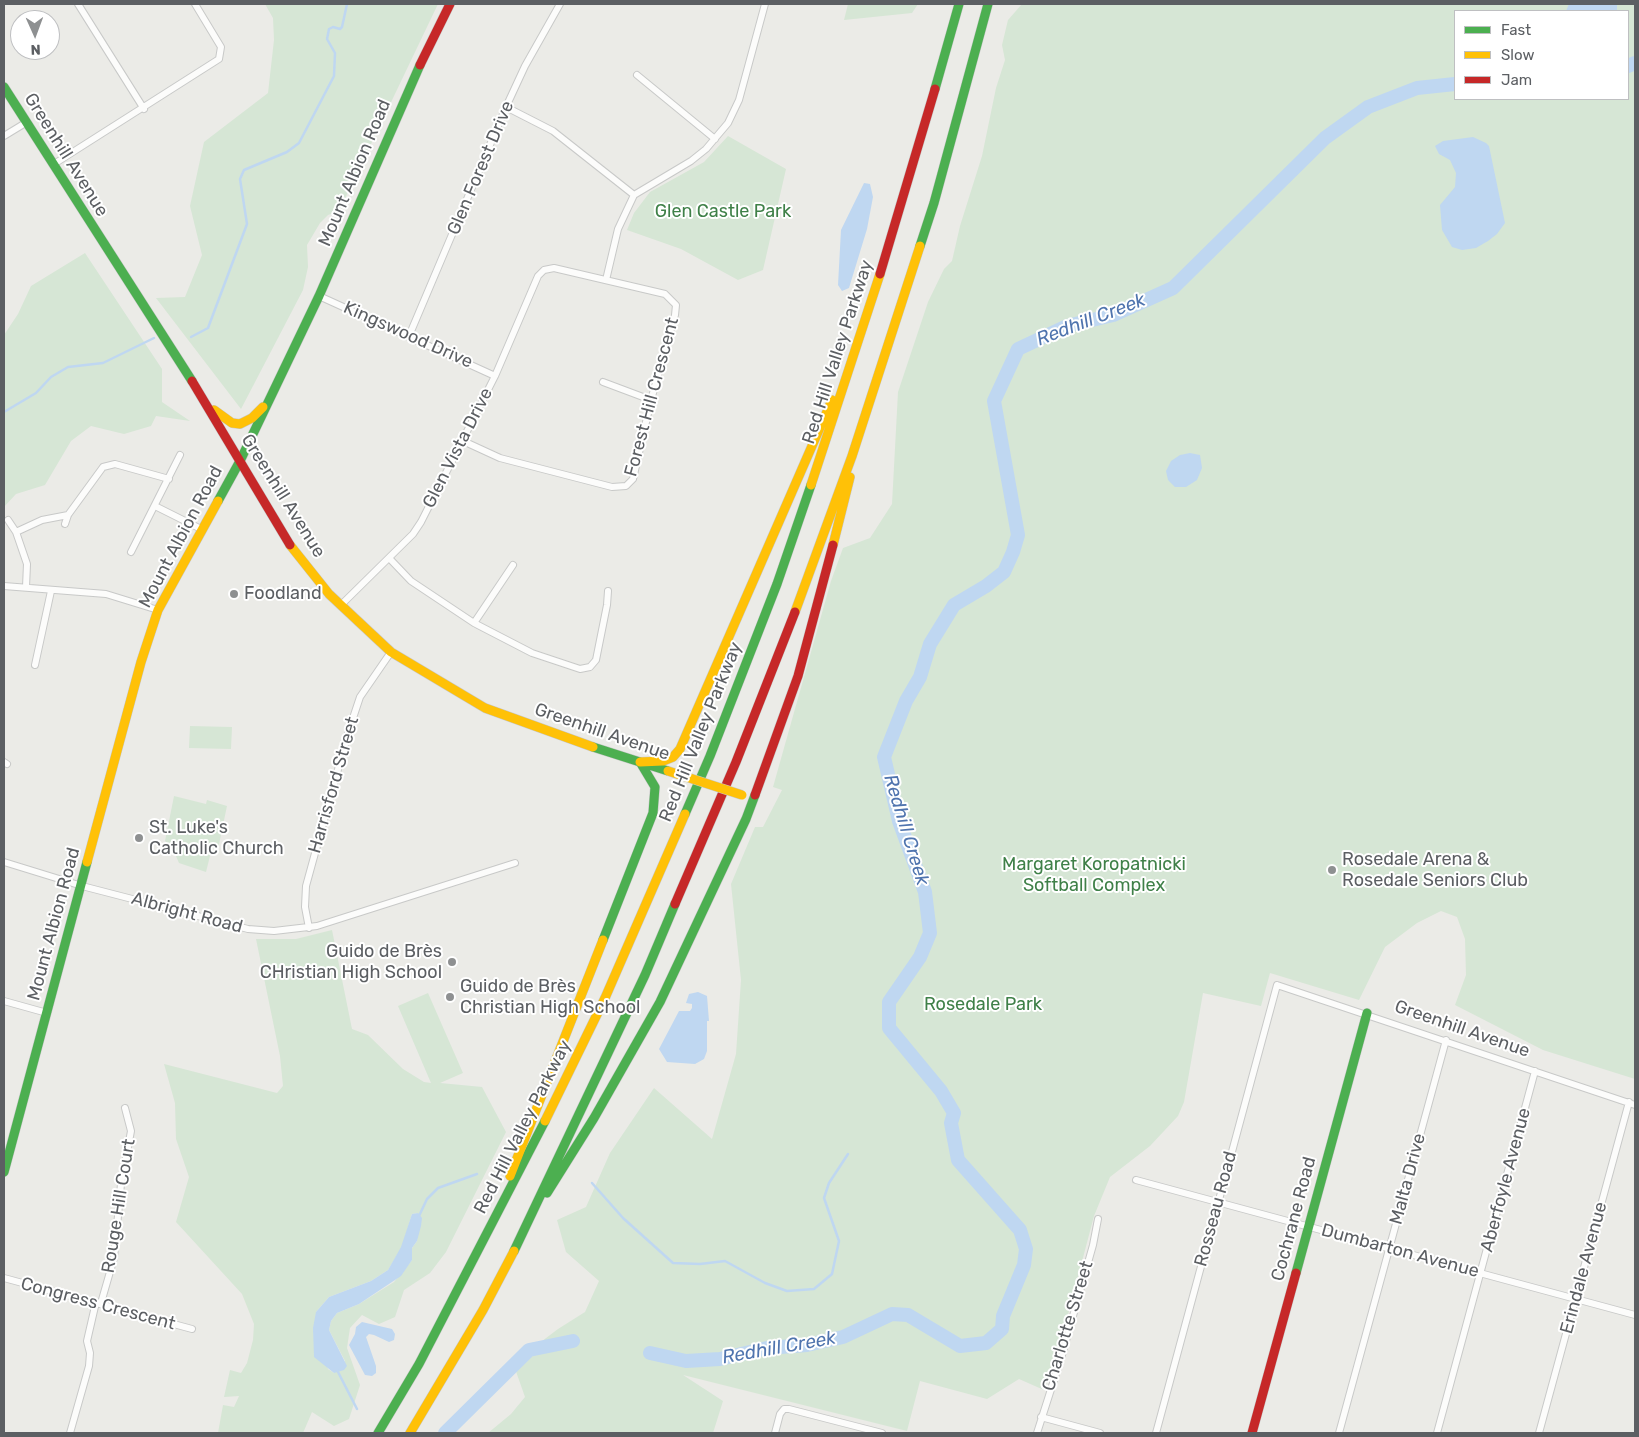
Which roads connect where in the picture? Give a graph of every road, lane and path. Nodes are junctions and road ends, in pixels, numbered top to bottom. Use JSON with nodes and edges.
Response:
{"nodes":[{"id":1,"x":78,"y":4,"type":"edge"},
{"id":2,"x":195,"y":4,"type":"edge"},
{"id":3,"x":450,"y":4,"type":"edge"},
{"id":4,"x":558,"y":4,"type":"edge"},
{"id":5,"x":765,"y":4,"type":"edge"},
{"id":6,"x":959,"y":4,"type":"edge"},
{"id":7,"x":988,"y":4,"type":"edge"},
{"id":8,"x":637,"y":75,"type":"dead end"},
{"id":9,"x":4,"y":87,"type":"edge"},
{"id":10,"x":506,"y":107,"type":"junction"},
{"id":11,"x":144,"y":108,"type":"junction"},
{"id":12,"x":27,"y":122,"type":"junction"},
{"id":13,"x":4,"y":136,"type":"edge"},
{"id":14,"x":715,"y":139,"type":"junction"},
{"id":15,"x":54,"y":164,"type":"junction"},
{"id":16,"x":634,"y":195,"type":"junction"},
{"id":17,"x":544,"y":270,"type":"joint"},
{"id":18,"x":606,"y":280,"type":"junction"},
{"id":19,"x":320,"y":296,"type":"junction"},
{"id":20,"x":409,"y":336,"type":"junction"},
{"id":21,"x":857,"y":350,"type":"junction"},
{"id":22,"x":495,"y":376,"type":"junction"},
{"id":23,"x":603,"y":382,"type":"dead end"},
{"id":24,"x":651,"y":400,"type":"junction"},
{"id":25,"x":267,"y":404,"type":"junction"},
{"id":26,"x":208,"y":406,"type":"junction"},
{"id":27,"x":463,"y":441,"type":"junction"},
{"id":28,"x":180,"y":455,"type":"dead end"},
{"id":29,"x":852,"y":456,"type":"junction"},
{"id":30,"x":240,"y":460,"type":"junction"},
{"id":31,"x":169,"y":479,"type":"junction"},
{"id":32,"x":155,"y":506,"type":"junction"},
{"id":33,"x":68,"y":515,"type":"junction"},
{"id":34,"x":8,"y":520,"type":"dead end"},
{"id":35,"x":65,"y":524,"type":"dead end"},
{"id":36,"x":201,"y":529,"type":"junction"},
{"id":37,"x":16,"y":532,"type":"junction"},
{"id":38,"x":131,"y":552,"type":"dead end"},
{"id":39,"x":388,"y":558,"type":"junction"},
{"id":40,"x":513,"y":565,"type":"dead end"},
{"id":41,"x":4,"y":586,"type":"edge"},
{"id":42,"x":26,"y":587,"type":"junction"},
{"id":43,"x":51,"y":591,"type":"junction"},
{"id":44,"x":608,"y":591,"type":"dead end"},
{"id":45,"x":341,"y":606,"type":"junction"},
{"id":46,"x":158,"y":610,"type":"junction"},
{"id":47,"x":474,"y":623,"type":"junction"},
{"id":48,"x":391,"y":652,"type":"junction"},
{"id":49,"x":34,"y":665,"type":"dead end"},
{"id":50,"x":640,"y":762,"type":"junction"},
{"id":51,"x":754,"y":799,"type":"junction"},
{"id":52,"x":4,"y":862,"type":"edge"},
{"id":53,"x":515,"y":863,"type":"dead end"},
{"id":54,"x":82,"y":886,"type":"junction"},
{"id":55,"x":309,"y":928,"type":"junction"},
{"id":56,"x":1277,"y":985,"type":"joint"},
{"id":57,"x":4,"y":1001,"type":"edge"},
{"id":58,"x":47,"y":1012,"type":"junction"},
{"id":59,"x":1367,"y":1013,"type":"junction"},
{"id":60,"x":1446,"y":1040,"type":"junction"},
{"id":61,"x":1535,"y":1071,"type":"junction"},
{"id":62,"x":1632,"y":1103,"type":"edge"},
{"id":63,"x":125,"y":1108,"type":"dead end"},
{"id":64,"x":4,"y":1172,"type":"edge"},
{"id":65,"x":1136,"y":1180,"type":"dead end"},
{"id":66,"x":1218,"y":1202,"type":"junction"},
{"id":67,"x":537,"y":1206,"type":"junction"},
{"id":68,"x":1098,"y":1219,"type":"dead end"},
{"id":69,"x":493,"y":1222,"type":"junction"},
{"id":70,"x":1308,"y":1226,"type":"junction"},
{"id":71,"x":1389,"y":1248,"type":"junction"},
{"id":72,"x":1481,"y":1273,"type":"junction"},
{"id":73,"x":4,"y":1278,"type":"edge"},
{"id":74,"x":1576,"y":1299,"type":"junction"},
{"id":75,"x":98,"y":1303,"type":"junction"},
{"id":76,"x":1635,"y":1315,"type":"edge"},
{"id":77,"x":192,"y":1329,"type":"dead end"},
{"id":78,"x":1041,"y":1417,"type":"junction"},
{"id":79,"x":70,"y":1433,"type":"edge"},
{"id":80,"x":378,"y":1433,"type":"edge"},
{"id":81,"x":410,"y":1433,"type":"edge"},
{"id":82,"x":775,"y":1433,"type":"edge"},
{"id":83,"x":882,"y":1433,"type":"edge"},
{"id":84,"x":1036,"y":1433,"type":"edge"},
{"id":85,"x":1100,"y":1433,"type":"edge"},
{"id":86,"x":1156,"y":1433,"type":"edge"},
{"id":87,"x":1252,"y":1433,"type":"edge"},
{"id":88,"x":1339,"y":1433,"type":"edge"},
{"id":89,"x":1437,"y":1433,"type":"edge"},
{"id":90,"x":1539,"y":1433,"type":"edge"}],
"edges":[{"from":1,"to":11,"type":"street"},
{"from":2,"to":11,"type":"street"},
{"from":3,"to":19,"type":"main road","name":"Mount Albion Road"},
{"from":4,"to":10,"type":"street","name":"Glen Forest Drive"},
{"from":5,"to":14,"type":"street"},
{"from":6,"to":21,"type":"main road","name":"Red Hill Valley Parkway"},
{"from":7,"to":29,"type":"main road"},
{"from":8,"to":14,"type":"street"},
{"from":9,"to":12,"type":"main road","name":"Greenhill Avenue"},
{"from":10,"to":16,"type":"street"},
{"from":10,"to":20,"type":"street","name":"Glen Forest Drive"},
{"from":11,"to":15,"type":"street"},
{"from":12,"to":13,"type":"street"},
{"from":12,"to":15,"type":"main road","name":"Greenhill Avenue"},
{"from":14,"to":16,"type":"street"},
{"from":15,"to":26,"type":"main road","name":"Greenhill Avenue"},
{"from":16,"to":18,"type":"street"},
{"from":17,"to":18,"type":"street","name":"Forest Hill Crescent"},
{"from":17,"to":22,"type":"street","name":"Glen Vista Drive"},
{"from":18,"to":24,"type":"street","name":"Forest Hill Crescent"},
{"from":19,"to":20,"type":"street","name":"Kingswood Drive"},
{"from":19,"to":25,"type":"main road","name":"Mount Albion Road"},
{"from":20,"to":22,"type":"street","name":"Kingswood Drive"},
{"from":21,"to":50,"type":"main road"},
{"from":21,"to":69,"type":"main road","name":"Red Hill Valley Parkway"},
{"from":22,"to":27,"type":"street","name":"Glen Vista Drive"},
{"from":23,"to":24,"type":"street"},
{"from":24,"to":27,"type":"street","name":"Forest Hill Crescent"},
{"from":25,"to":26,"type":"main road"},
{"from":25,"to":30,"type":"main road","name":"Mount Albion Road"},
{"from":26,"to":30,"type":"main road","name":"Greenhill Avenue"},
{"from":27,"to":39,"type":"street","name":"Glen Vista Drive"},
{"from":28,"to":31,"type":"street"},
{"from":29,"to":51,"type":"main road"},
{"from":29,"to":67,"type":"main road"},
{"from":30,"to":36,"type":"main road","name":"Mount Albion Road"},
{"from":30,"to":45,"type":"main road","name":"Greenhill Avenue"},
{"from":31,"to":32,"type":"street"},
{"from":31,"to":33,"type":"street"},
{"from":32,"to":36,"type":"street"},
{"from":32,"to":38,"type":"street"},
{"from":33,"to":35,"type":"street"},
{"from":33,"to":37,"type":"street"},
{"from":34,"to":37,"type":"street"},
{"from":36,"to":46,"type":"main road","name":"Mount Albion Road"},
{"from":37,"to":42,"type":"street"},
{"from":39,"to":45,"type":"street","name":"Glen Vista Drive"},
{"from":39,"to":47,"type":"street"},
{"from":40,"to":47,"type":"street"},
{"from":41,"to":42,"type":"street"},
{"from":42,"to":43,"type":"street"},
{"from":43,"to":46,"type":"street"},
{"from":43,"to":49,"type":"street"},
{"from":44,"to":47,"type":"street"},
{"from":45,"to":48,"type":"main road","name":"Greenhill Avenue"},
{"from":46,"to":54,"type":"main road","name":"Mount Albion Road"},
{"from":48,"to":50,"type":"main road","name":"Greenhill Avenue"},
{"from":48,"to":55,"type":"street","name":"Harrisford Street"},
{"from":50,"to":51,"type":"main road","name":"Greenhill Avenue","bridge":true},
{"from":50,"to":69,"type":"main road"},
{"from":51,"to":67,"type":"main road"},
{"from":52,"to":54,"type":"street","name":"Albright Road"},
{"from":53,"to":55,"type":"street","name":"Albright Road"},
{"from":54,"to":55,"type":"street","name":"Albright Road"},
{"from":54,"to":58,"type":"main road","name":"Mount Albion Road"},
{"from":56,"to":59,"type":"street","name":"Greenhill Avenue"},
{"from":56,"to":66,"type":"street","name":"Rosseau Road"},
{"from":57,"to":58,"type":"street"},
{"from":58,"to":64,"type":"main road","name":"Mount Albion Road"},
{"from":59,"to":60,"type":"street","name":"Greenhill Avenue"},
{"from":59,"to":70,"type":"main road","name":"Cochrane Road"},
{"from":60,"to":61,"type":"street","name":"Greenhill Avenue"},
{"from":60,"to":71,"type":"street","name":"Malta Drive"},
{"from":61,"to":62,"type":"street","name":"Greenhill Avenue"},
{"from":61,"to":72,"type":"street","name":"Aberfoyle Avenue"},
{"from":62,"to":74,"type":"street","name":"Erindale Avenue"},
{"from":63,"to":75,"type":"street","name":"Rouge Hill Court"},
{"from":65,"to":66,"type":"street","name":"Dumbarton Avenue"},
{"from":66,"to":70,"type":"street","name":"Dumbarton Avenue"},
{"from":66,"to":86,"type":"street","name":"Rosseau Road"},
{"from":67,"to":81,"type":"main road"},
{"from":68,"to":78,"type":"street","name":"Charlotte Street"},
{"from":69,"to":80,"type":"main road","name":"Red Hill Valley Parkway"},
{"from":70,"to":71,"type":"street","name":"Dumbarton Avenue"},
{"from":70,"to":87,"type":"main road","name":"Cochrane Road"},
{"from":71,"to":72,"type":"street","name":"Dumbarton Avenue"},
{"from":71,"to":88,"type":"street","name":"Malta Drive"},
{"from":72,"to":74,"type":"street","name":"Dumbarton Avenue"},
{"from":72,"to":89,"type":"street","name":"Aberfoyle Avenue"},
{"from":73,"to":75,"type":"street","name":"Congress Crescent"},
{"from":74,"to":76,"type":"street","name":"Dumbarton Avenue"},
{"from":74,"to":90,"type":"street","name":"Erindale Avenue"},
{"from":75,"to":77,"type":"street","name":"Congress Crescent"},
{"from":75,"to":79,"type":"street","name":"Rouge Hill Court"},
{"from":78,"to":84,"type":"street","name":"Charlotte Street"},
{"from":78,"to":85,"type":"street"},
{"from":82,"to":83,"type":"street"}]}
